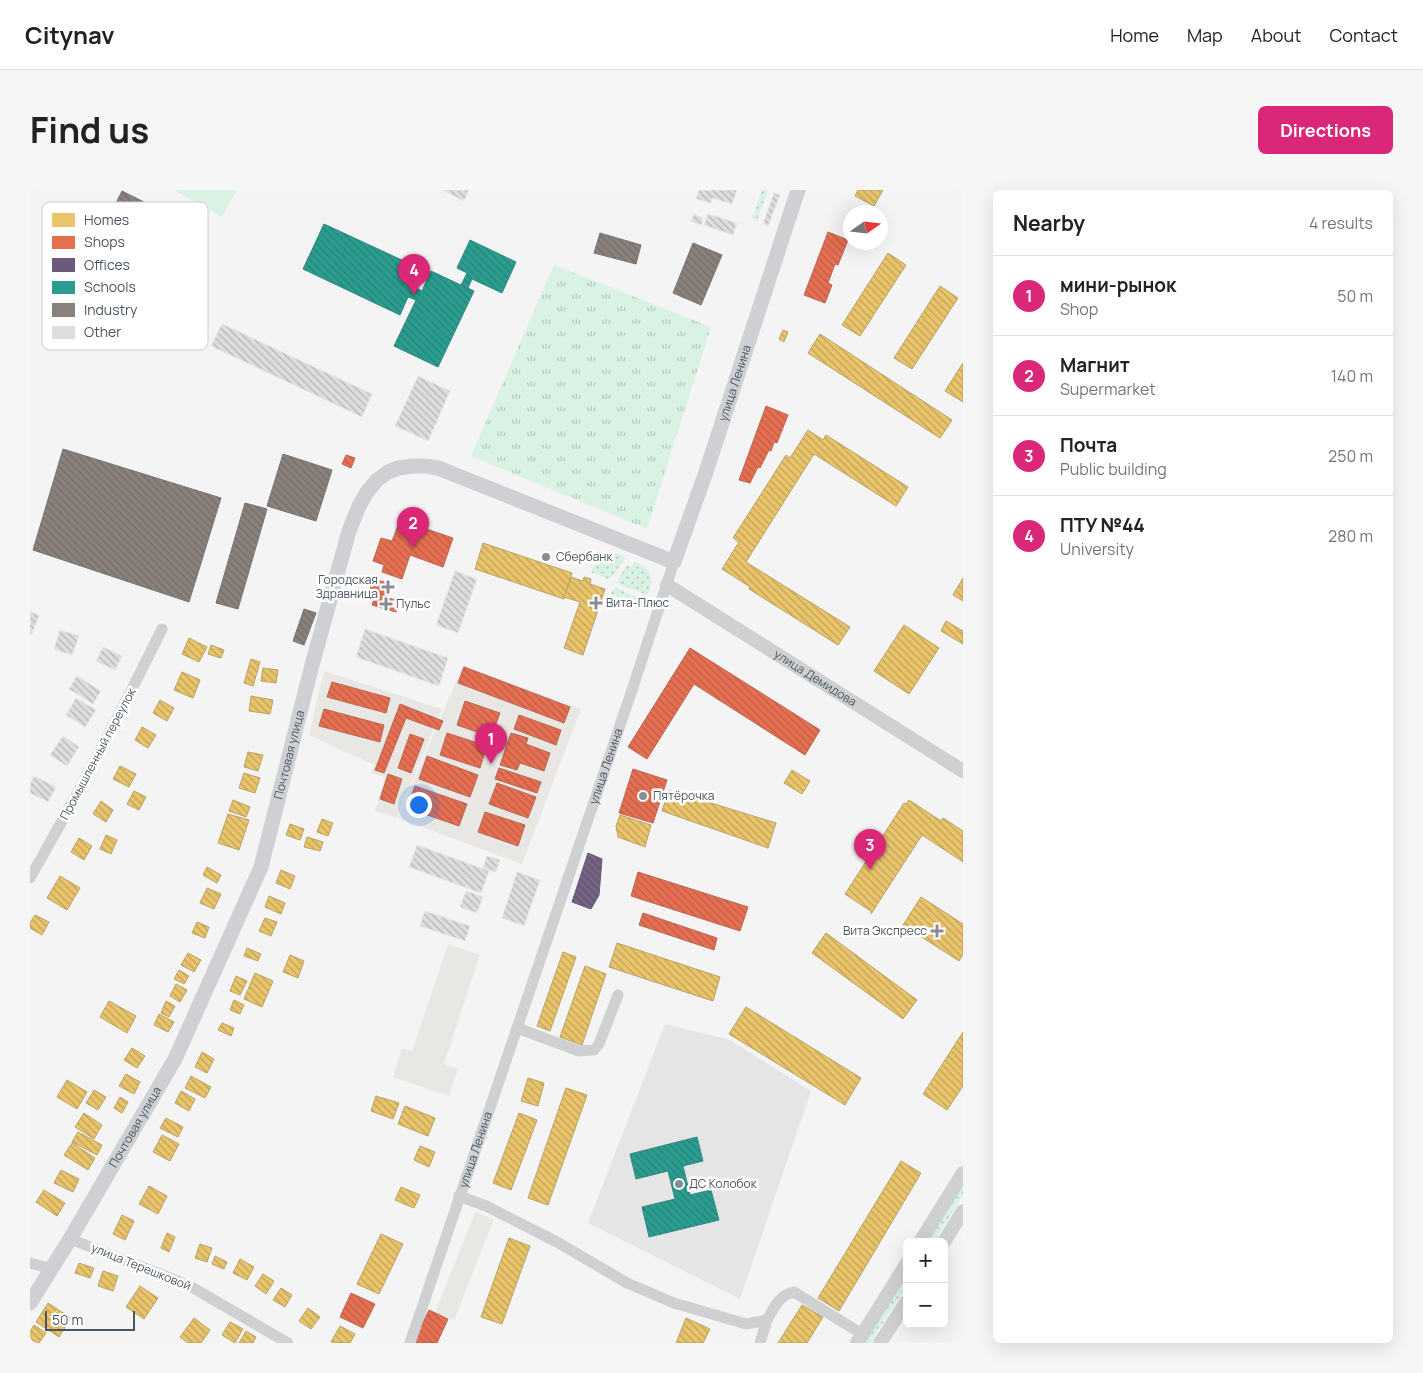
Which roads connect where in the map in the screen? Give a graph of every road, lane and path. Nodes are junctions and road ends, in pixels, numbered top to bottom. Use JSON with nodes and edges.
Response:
{"nodes":[{"id":1,"x":798,"y":190,"type":"edge"},
{"id":2,"x":674,"y":562,"type":"junction"},
{"id":3,"x":667,"y":584,"type":"junction"},
{"id":4,"x":162,"y":629,"type":"dead end"},
{"id":5,"x":963,"y":771,"type":"edge"},
{"id":6,"x":30,"y":878,"type":"edge"},
{"id":7,"x":618,"y":995,"type":"dead end"},
{"id":8,"x":516,"y":1028,"type":"junction"},
{"id":9,"x":963,"y":1173,"type":"edge"},
{"id":10,"x":459,"y":1196,"type":"junction"},
{"id":11,"x":963,"y":1211,"type":"edge"},
{"id":12,"x":922,"y":1238,"type":"edge"},
{"id":13,"x":946,"y":1238,"type":"edge"},
{"id":14,"x":70,"y":1239,"type":"junction"},
{"id":15,"x":30,"y":1263,"type":"edge"},
{"id":16,"x":52,"y":1269,"type":"junction"},
{"id":17,"x":903,"y":1269,"type":"edge"},
{"id":18,"x":30,"y":1303,"type":"edge"},
{"id":19,"x":903,"y":1307,"type":"edge"},
{"id":20,"x":767,"y":1320,"type":"junction"},
{"id":21,"x":859,"y":1339,"type":"edge"},
{"id":22,"x":288,"y":1343,"type":"edge"},
{"id":23,"x":410,"y":1343,"type":"edge"},
{"id":24,"x":760,"y":1343,"type":"edge"},
{"id":25,"x":880,"y":1343,"type":"edge"}],
"edges":[{"from":1,"to":2,"type":"main road","name":"улица Ленина"},
{"from":2,"to":3,"type":"street","name":"улица Ленина"},
{"from":2,"to":14,"type":"main road","name":"Почтовая улица"},
{"from":3,"to":5,"type":"street","name":"улица Демидова"},
{"from":3,"to":8,"type":"street","name":"улица Ленина"},
{"from":4,"to":6,"type":"street","name":"Промышленный переулок"},
{"from":7,"to":8,"type":"street"},
{"from":8,"to":10,"type":"street","name":"улица Ленина"},
{"from":9,"to":12,"type":"street"},
{"from":10,"to":20,"type":"street"},
{"from":10,"to":23,"type":"street","name":"улица Ленина"},
{"from":11,"to":13,"type":"street"},
{"from":14,"to":16,"type":"main road","name":"Почтовая улица"},
{"from":14,"to":22,"type":"street","name":"улица Терешковой"},
{"from":15,"to":16,"type":"street"},
{"from":16,"to":18,"type":"main road","name":"Почтовая улица"},
{"from":17,"to":21,"type":"street"},
{"from":19,"to":25,"type":"street"},
{"from":20,"to":21,"type":"street"},
{"from":20,"to":24,"type":"street"}]}
